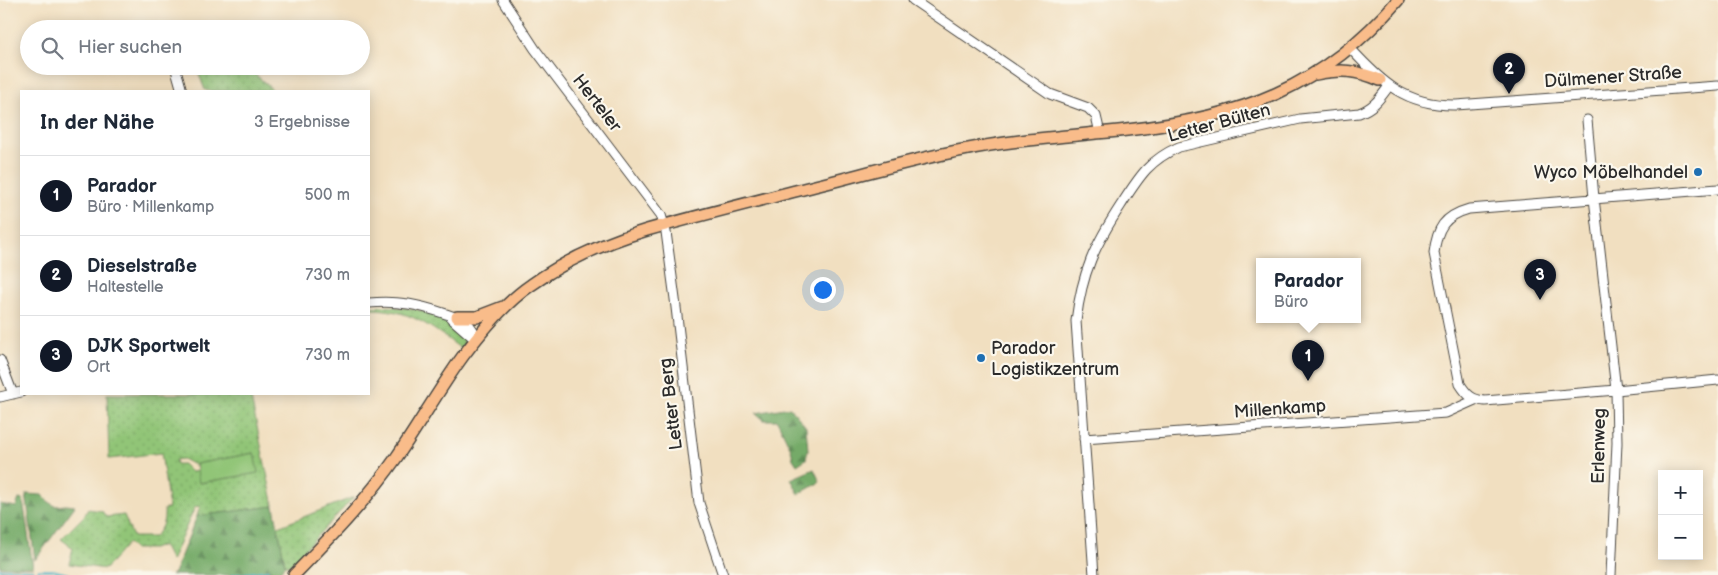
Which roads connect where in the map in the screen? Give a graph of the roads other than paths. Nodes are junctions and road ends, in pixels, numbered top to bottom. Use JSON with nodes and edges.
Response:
{"nodes":[{"id":1,"x":503,"y":0,"type":"edge"},
{"id":2,"x":913,"y":0,"type":"edge"},
{"id":3,"x":1398,"y":0,"type":"edge"},
{"id":4,"x":1350,"y":48,"type":"junction"},
{"id":5,"x":178,"y":75,"type":"edge"},
{"id":6,"x":1312,"y":75,"type":"junction"},
{"id":7,"x":1385,"y":83,"type":"junction"},
{"id":8,"x":1718,"y":86,"type":"edge"},
{"id":9,"x":182,"y":90,"type":"edge"},
{"id":10,"x":1588,"y":120,"type":"dead end"},
{"id":11,"x":1100,"y":133,"type":"junction"},
{"id":12,"x":1718,"y":189,"type":"edge"},
{"id":13,"x":1594,"y":198,"type":"junction"},
{"id":14,"x":664,"y":225,"type":"junction"},
{"id":15,"x":370,"y":303,"type":"edge"},
{"id":16,"x":509,"y":304,"type":"junction"},
{"id":17,"x":445,"y":314,"type":"junction"},
{"id":18,"x":456,"y":317,"type":"junction"},
{"id":19,"x":476,"y":340,"type":"junction"},
{"id":20,"x":0,"y":360,"type":"edge"},
{"id":21,"x":1718,"y":380,"type":"edge"},
{"id":22,"x":1616,"y":390,"type":"junction"},
{"id":23,"x":17,"y":393,"type":"edge"},
{"id":24,"x":0,"y":397,"type":"edge"},
{"id":25,"x":1475,"y":400,"type":"junction"},
{"id":26,"x":1084,"y":439,"type":"junction"},
{"id":27,"x":294,"y":575,"type":"edge"},
{"id":28,"x":723,"y":575,"type":"edge"},
{"id":29,"x":1094,"y":575,"type":"edge"},
{"id":30,"x":1611,"y":575,"type":"edge"}],
"edges":[{"from":1,"to":14,"type":"street","name":"Herteler"},
{"from":2,"to":11,"type":"street"},
{"from":3,"to":4,"type":"main road"},
{"from":4,"to":6,"type":"main road"},
{"from":4,"to":7,"type":"street","name":"Dülmener Straße"},
{"from":5,"to":9,"type":"street"},
{"from":6,"to":7,"type":"main road"},
{"from":6,"to":11,"type":"main road"},
{"from":7,"to":8,"type":"street","name":"Dülmener Straße"},
{"from":7,"to":26,"type":"street","name":"Letter Bülten"},
{"from":10,"to":13,"type":"street"},
{"from":11,"to":14,"type":"main road"},
{"from":12,"to":13,"type":"street"},
{"from":13,"to":22,"type":"street"},
{"from":13,"to":25,"type":"street"},
{"from":14,"to":16,"type":"main road"},
{"from":14,"to":28,"type":"street","name":"Letter Berg"},
{"from":15,"to":17,"type":"street"},
{"from":16,"to":18,"type":"main road"},
{"from":16,"to":19,"type":"main road"},
{"from":17,"to":18,"type":"street"},
{"from":17,"to":19,"type":"street"},
{"from":18,"to":19,"type":"street"},
{"from":19,"to":27,"type":"main road"},
{"from":20,"to":23,"type":"street"},
{"from":21,"to":22,"type":"street","name":"Erlenweg"},
{"from":22,"to":25,"type":"street"},
{"from":22,"to":30,"type":"street","name":"Erlenweg"},
{"from":23,"to":24,"type":"street"},
{"from":25,"to":26,"type":"street","name":"Millenkamp"},
{"from":26,"to":29,"type":"street","name":"Letter Bülten"}]}
